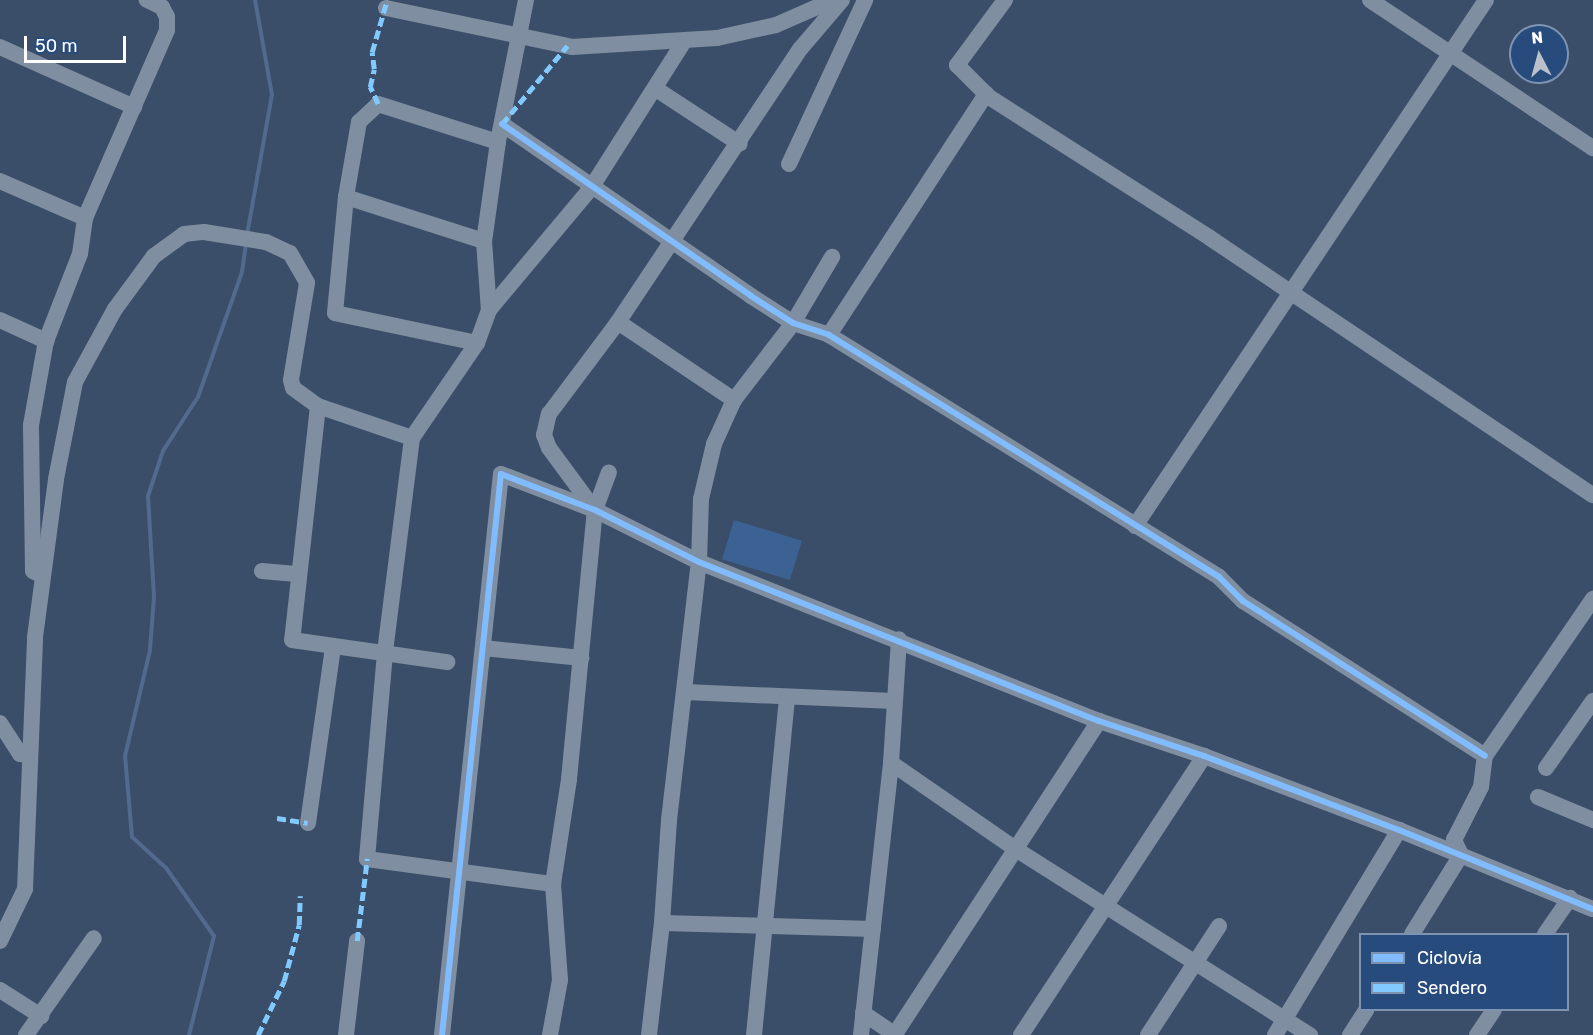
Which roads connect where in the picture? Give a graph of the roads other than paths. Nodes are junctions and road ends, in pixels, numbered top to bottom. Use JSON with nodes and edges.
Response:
{"nodes":[{"id":1,"x":147,"y":0,"type":"edge"},
{"id":2,"x":526,"y":0,"type":"edge"},
{"id":3,"x":833,"y":0,"type":"edge"},
{"id":4,"x":842,"y":0,"type":"edge"},
{"id":5,"x":865,"y":0,"type":"edge"},
{"id":6,"x":1005,"y":0,"type":"edge"},
{"id":7,"x":1370,"y":0,"type":"edge"},
{"id":8,"x":1486,"y":0,"type":"edge"},
{"id":9,"x":386,"y":8,"type":"dead end"},
{"id":10,"x":518,"y":37,"type":"junction"},
{"id":11,"x":683,"y":43,"type":"junction"},
{"id":12,"x":0,"y":47,"type":"edge"},
{"id":13,"x":1450,"y":55,"type":"junction"},
{"id":14,"x":656,"y":89,"type":"junction"},
{"id":15,"x":986,"y":94,"type":"junction"},
{"id":16,"x":134,"y":107,"type":"junction"},
{"id":17,"x":502,"y":124,"type":"junction"},
{"id":18,"x":498,"y":142,"type":"junction"},
{"id":19,"x":740,"y":144,"type":"junction"},
{"id":20,"x":1593,"y":148,"type":"edge"},
{"id":21,"x":789,"y":164,"type":"dead end"},
{"id":22,"x":0,"y":181,"type":"edge"},
{"id":23,"x":591,"y":188,"type":"junction"},
{"id":24,"x":346,"y":197,"type":"junction"},
{"id":25,"x":85,"y":218,"type":"junction"},
{"id":26,"x":484,"y":241,"type":"junction"},
{"id":27,"x":671,"y":243,"type":"junction"},
{"id":28,"x":832,"y":257,"type":"dead end"},
{"id":29,"x":1292,"y":296,"type":"junction"},
{"id":30,"x":489,"y":310,"type":"junction"},
{"id":31,"x":0,"y":320,"type":"edge"},
{"id":32,"x":618,"y":322,"type":"junction"},
{"id":33,"x":794,"y":323,"type":"junction"},
{"id":34,"x":829,"y":335,"type":"junction"},
{"id":35,"x":46,"y":341,"type":"junction"},
{"id":36,"x":477,"y":343,"type":"junction"},
{"id":37,"x":734,"y":400,"type":"junction"},
{"id":38,"x":318,"y":406,"type":"junction"},
{"id":39,"x":412,"y":438,"type":"junction"},
{"id":40,"x":609,"y":472,"type":"dead end"},
{"id":41,"x":1593,"y":495,"type":"edge"},
{"id":42,"x":594,"y":510,"type":"junction"},
{"id":43,"x":1135,"y":526,"type":"junction"},
{"id":44,"x":699,"y":562,"type":"junction"},
{"id":45,"x":262,"y":571,"type":"dead end"},
{"id":46,"x":299,"y":574,"type":"junction"},
{"id":47,"x":43,"y":576,"type":"junction"},
{"id":48,"x":1593,"y":599,"type":"edge"},
{"id":49,"x":899,"y":639,"type":"junction"},
{"id":50,"x":333,"y":647,"type":"junction"},
{"id":51,"x":483,"y":648,"type":"junction"},
{"id":52,"x":385,"y":653,"type":"junction"},
{"id":53,"x":581,"y":658,"type":"junction"},
{"id":54,"x":447,"y":662,"type":"dead end"},
{"id":55,"x":686,"y":692,"type":"junction"},
{"id":56,"x":787,"y":699,"type":"junction"},
{"id":57,"x":894,"y":701,"type":"junction"},
{"id":58,"x":1593,"y":701,"type":"edge"},
{"id":59,"x":1099,"y":721,"type":"junction"},
{"id":60,"x":0,"y":723,"type":"edge"},
{"id":61,"x":28,"y":755,"type":"junction"},
{"id":62,"x":1204,"y":756,"type":"junction"},
{"id":63,"x":1485,"y":756,"type":"junction"},
{"id":64,"x":891,"y":763,"type":"junction"},
{"id":65,"x":1546,"y":768,"type":"dead end"},
{"id":66,"x":1538,"y":797,"type":"dead end"},
{"id":67,"x":1593,"y":820,"type":"edge"},
{"id":68,"x":308,"y":823,"type":"dead end"},
{"id":69,"x":1399,"y":830,"type":"junction"},
{"id":70,"x":1017,"y":849,"type":"junction"},
{"id":71,"x":1461,"y":855,"type":"junction"},
{"id":72,"x":461,"y":869,"type":"junction"},
{"id":73,"x":553,"y":884,"type":"junction"},
{"id":74,"x":1570,"y":898,"type":"junction"},
{"id":75,"x":1106,"y":904,"type":"junction"},
{"id":76,"x":1593,"y":909,"type":"edge"},
{"id":77,"x":662,"y":923,"type":"junction"},
{"id":78,"x":1219,"y":926,"type":"dead end"},
{"id":79,"x":764,"y":928,"type":"junction"},
{"id":80,"x":873,"y":928,"type":"junction"},
{"id":81,"x":1413,"y":933,"type":"edge"},
{"id":82,"x":1546,"y":933,"type":"edge"},
{"id":83,"x":94,"y":938,"type":"dead end"},
{"id":84,"x":0,"y":941,"type":"edge"},
{"id":85,"x":357,"y":941,"type":"dead end"},
{"id":86,"x":1196,"y":962,"type":"junction"},
{"id":87,"x":0,"y":990,"type":"edge"},
{"id":88,"x":1365,"y":1011,"type":"edge"},
{"id":89,"x":1493,"y":1011,"type":"edge"},
{"id":90,"x":863,"y":1013,"type":"junction"},
{"id":91,"x":41,"y":1016,"type":"junction"},
{"id":92,"x":1284,"y":1020,"type":"junction"},
{"id":93,"x":345,"y":1033,"type":"edge"},
{"id":94,"x":896,"y":1034,"type":"edge"},
{"id":95,"x":26,"y":1035,"type":"edge"},
{"id":96,"x":442,"y":1035,"type":"edge"},
{"id":97,"x":550,"y":1035,"type":"edge"},
{"id":98,"x":649,"y":1035,"type":"edge"},
{"id":99,"x":754,"y":1035,"type":"edge"},
{"id":100,"x":861,"y":1035,"type":"edge"},
{"id":101,"x":1021,"y":1035,"type":"edge"},
{"id":102,"x":1148,"y":1035,"type":"edge"},
{"id":103,"x":1275,"y":1035,"type":"edge"},
{"id":104,"x":1310,"y":1035,"type":"edge"},
{"id":105,"x":1350,"y":1035,"type":"edge"},
{"id":106,"x":1477,"y":1035,"type":"edge"}],
"edges":[{"from":1,"to":16,"type":"street"},
{"from":2,"to":10,"type":"street"},
{"from":3,"to":11,"type":"street"},
{"from":4,"to":19,"type":"street"},
{"from":5,"to":21,"type":"street"},
{"from":6,"to":15,"type":"street"},
{"from":7,"to":13,"type":"street"},
{"from":8,"to":13,"type":"street"},
{"from":9,"to":10,"type":"street"},
{"from":10,"to":11,"type":"street"},
{"from":10,"to":17,"type":"street"},
{"from":11,"to":14,"type":"street"},
{"from":12,"to":16,"type":"street"},
{"from":13,"to":20,"type":"street"},
{"from":13,"to":29,"type":"street"},
{"from":14,"to":19,"type":"street"},
{"from":14,"to":23,"type":"street"},
{"from":15,"to":29,"type":"street"},
{"from":15,"to":34,"type":"street"},
{"from":16,"to":25,"type":"street"},
{"from":17,"to":18,"type":"street"},
{"from":17,"to":23,"type":"street"},
{"from":18,"to":24,"type":"street"},
{"from":18,"to":26,"type":"street"},
{"from":19,"to":27,"type":"street"},
{"from":22,"to":25,"type":"street"},
{"from":23,"to":27,"type":"street"},
{"from":23,"to":30,"type":"street"},
{"from":24,"to":26,"type":"street"},
{"from":24,"to":36,"type":"street"},
{"from":25,"to":35,"type":"street"},
{"from":26,"to":30,"type":"street"},
{"from":27,"to":32,"type":"street"},
{"from":27,"to":33,"type":"street"},
{"from":28,"to":33,"type":"street"},
{"from":29,"to":41,"type":"street"},
{"from":29,"to":43,"type":"street"},
{"from":30,"to":36,"type":"street"},
{"from":31,"to":35,"type":"street"},
{"from":32,"to":37,"type":"street"},
{"from":32,"to":42,"type":"street"},
{"from":33,"to":34,"type":"street"},
{"from":33,"to":37,"type":"street"},
{"from":34,"to":43,"type":"street"},
{"from":35,"to":47,"type":"street"},
{"from":36,"to":39,"type":"street"},
{"from":37,"to":44,"type":"street"},
{"from":38,"to":39,"type":"street"},
{"from":38,"to":46,"type":"street"},
{"from":38,"to":47,"type":"street"},
{"from":39,"to":52,"type":"street"},
{"from":40,"to":42,"type":"street"},
{"from":42,"to":44,"type":"street"},
{"from":42,"to":51,"type":"street"},
{"from":42,"to":53,"type":"street"},
{"from":43,"to":63,"type":"street"},
{"from":44,"to":49,"type":"street"},
{"from":44,"to":55,"type":"street"},
{"from":45,"to":46,"type":"street"},
{"from":46,"to":50,"type":"street"},
{"from":47,"to":61,"type":"street"},
{"from":48,"to":63,"type":"street"},
{"from":49,"to":57,"type":"street"},
{"from":49,"to":59,"type":"street"},
{"from":50,"to":52,"type":"street"},
{"from":50,"to":68,"type":"street"},
{"from":51,"to":53,"type":"street"},
{"from":51,"to":72,"type":"street"},
{"from":52,"to":54,"type":"street"},
{"from":52,"to":72,"type":"street"},
{"from":53,"to":73,"type":"street"},
{"from":55,"to":56,"type":"street"},
{"from":55,"to":77,"type":"street"},
{"from":56,"to":57,"type":"street"},
{"from":56,"to":79,"type":"street"},
{"from":57,"to":64,"type":"street"},
{"from":58,"to":65,"type":"street"},
{"from":59,"to":62,"type":"street"},
{"from":59,"to":70,"type":"street"},
{"from":60,"to":61,"type":"street"},
{"from":61,"to":84,"type":"street"},
{"from":62,"to":69,"type":"street"},
{"from":62,"to":75,"type":"street"},
{"from":63,"to":71,"type":"street"},
{"from":64,"to":70,"type":"street"},
{"from":64,"to":80,"type":"street"},
{"from":66,"to":67,"type":"street"},
{"from":69,"to":71,"type":"street"},
{"from":69,"to":92,"type":"street"},
{"from":70,"to":75,"type":"street"},
{"from":70,"to":94,"type":"street"},
{"from":71,"to":74,"type":"street"},
{"from":71,"to":81,"type":"street"},
{"from":72,"to":73,"type":"street"},
{"from":72,"to":96,"type":"street"},
{"from":73,"to":97,"type":"street"},
{"from":74,"to":76,"type":"street"},
{"from":74,"to":82,"type":"street"},
{"from":75,"to":86,"type":"street"},
{"from":75,"to":101,"type":"street"},
{"from":77,"to":79,"type":"street"},
{"from":77,"to":98,"type":"street"},
{"from":78,"to":86,"type":"street"},
{"from":79,"to":80,"type":"street"},
{"from":79,"to":99,"type":"street"},
{"from":80,"to":90,"type":"street"},
{"from":83,"to":91,"type":"street"},
{"from":85,"to":93,"type":"street"},
{"from":86,"to":92,"type":"street"},
{"from":86,"to":102,"type":"street"},
{"from":87,"to":91,"type":"street"},
{"from":88,"to":105,"type":"street"},
{"from":89,"to":106,"type":"street"},
{"from":90,"to":94,"type":"street"},
{"from":90,"to":100,"type":"street"},
{"from":91,"to":95,"type":"street"},
{"from":92,"to":103,"type":"street"},
{"from":92,"to":104,"type":"street"}]}
